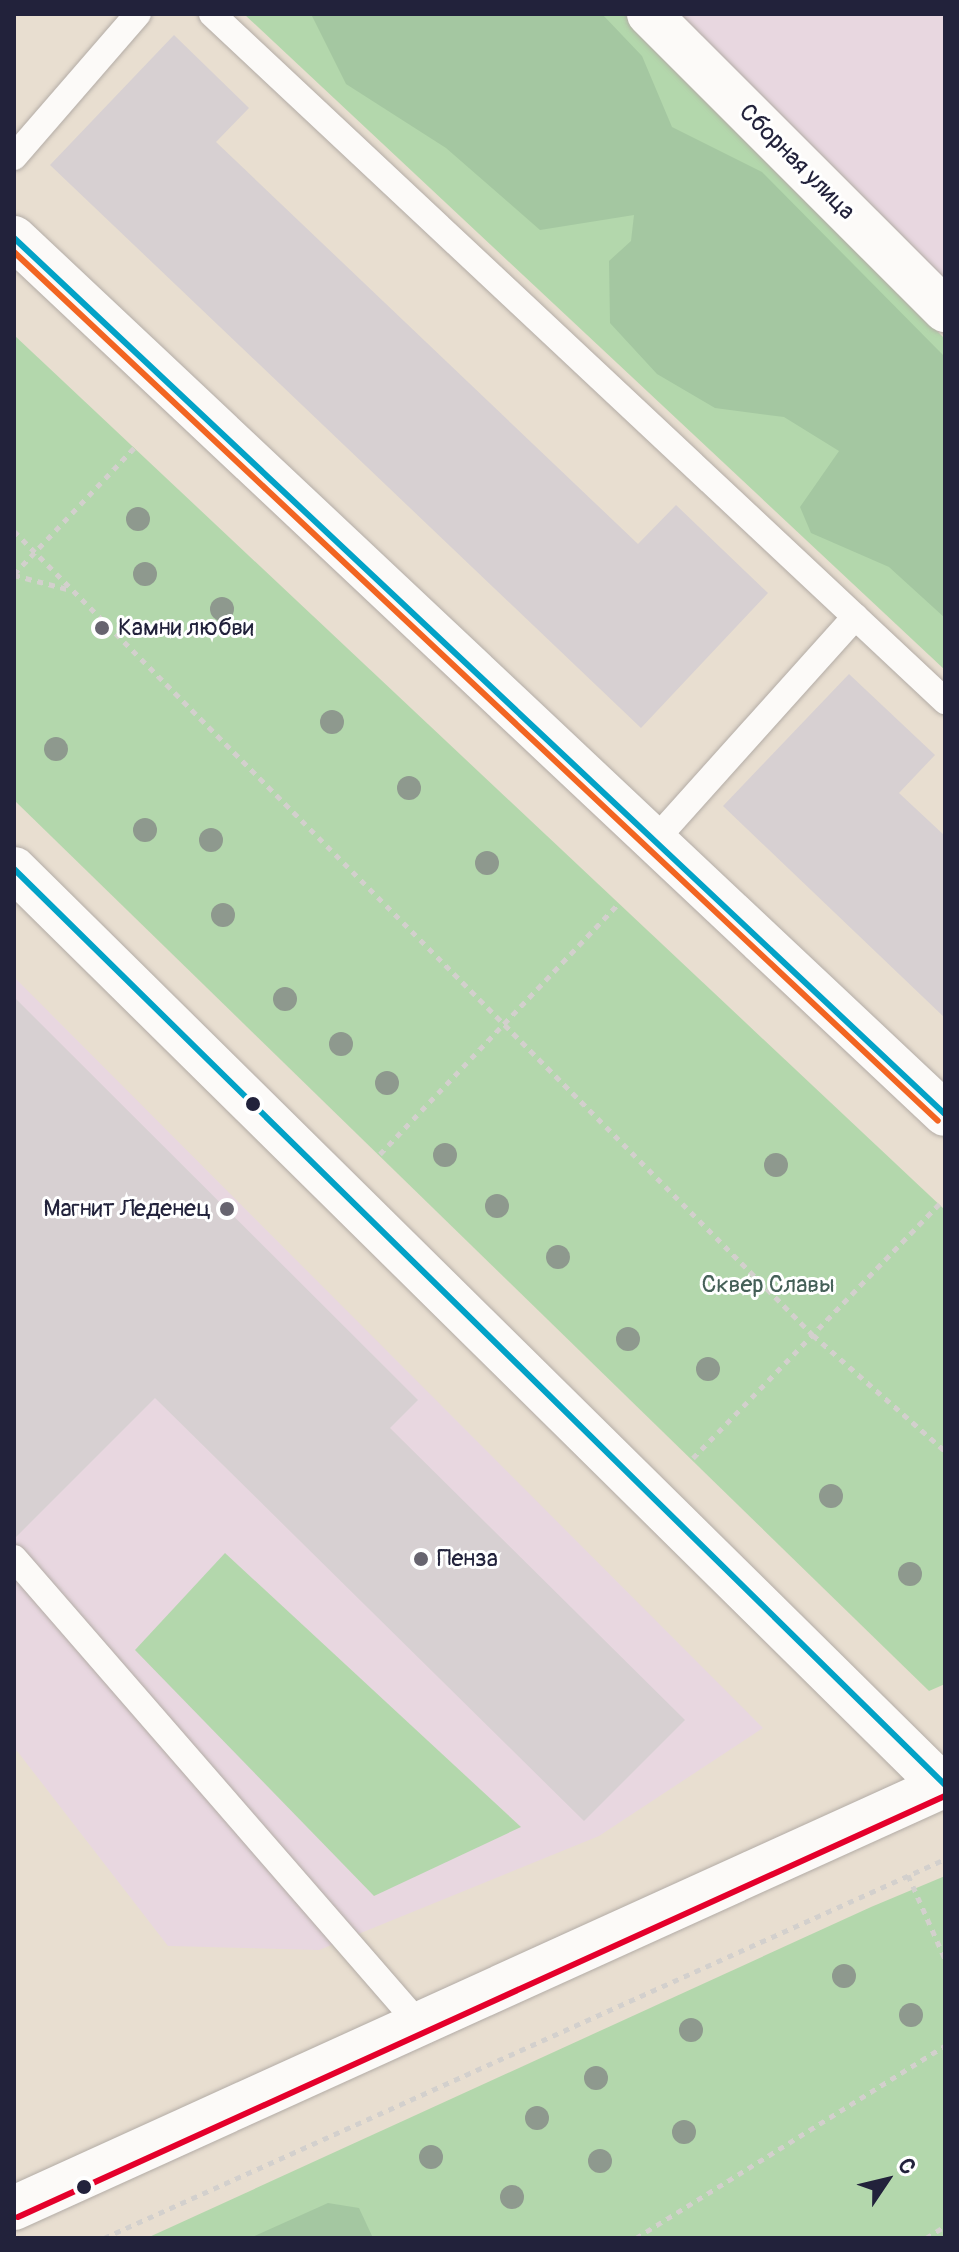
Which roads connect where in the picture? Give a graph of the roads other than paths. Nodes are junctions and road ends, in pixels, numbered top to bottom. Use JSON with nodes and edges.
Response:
{"nodes":[{"id":1,"x":138,"y":14,"type":"edge"},
{"id":2,"x":212,"y":14,"type":"edge"},
{"id":3,"x":649,"y":14,"type":"edge"},
{"id":4,"x":14,"y":157,"type":"edge"},
{"id":5,"x":14,"y":238,"type":"edge"},
{"id":6,"x":945,"y":310,"type":"edge"},
{"id":7,"x":855,"y":617,"type":"junction"},
{"id":8,"x":945,"y":701,"type":"edge"},
{"id":9,"x":655,"y":840,"type":"junction"},
{"id":10,"x":14,"y":869,"type":"edge"},
{"id":11,"x":945,"y":1114,"type":"edge"},
{"id":12,"x":14,"y":1558,"type":"edge"},
{"id":13,"x":944,"y":1786,"type":"edge"},
{"id":14,"x":419,"y":2024,"type":"junction"},
{"id":15,"x":14,"y":2208,"type":"edge"}],
"edges":[{"from":1,"to":4,"type":"lane"},
{"from":2,"to":7,"type":"lane"},
{"from":3,"to":6,"type":"street","name":"Сборная улица"},
{"from":5,"to":9,"type":"street"},
{"from":7,"to":8,"type":"lane"},
{"from":7,"to":9,"type":"lane"},
{"from":9,"to":11,"type":"street"},
{"from":10,"to":13,"type":"street"},
{"from":12,"to":14,"type":"lane"},
{"from":13,"to":14,"type":"street"},
{"from":14,"to":15,"type":"street"}]}
